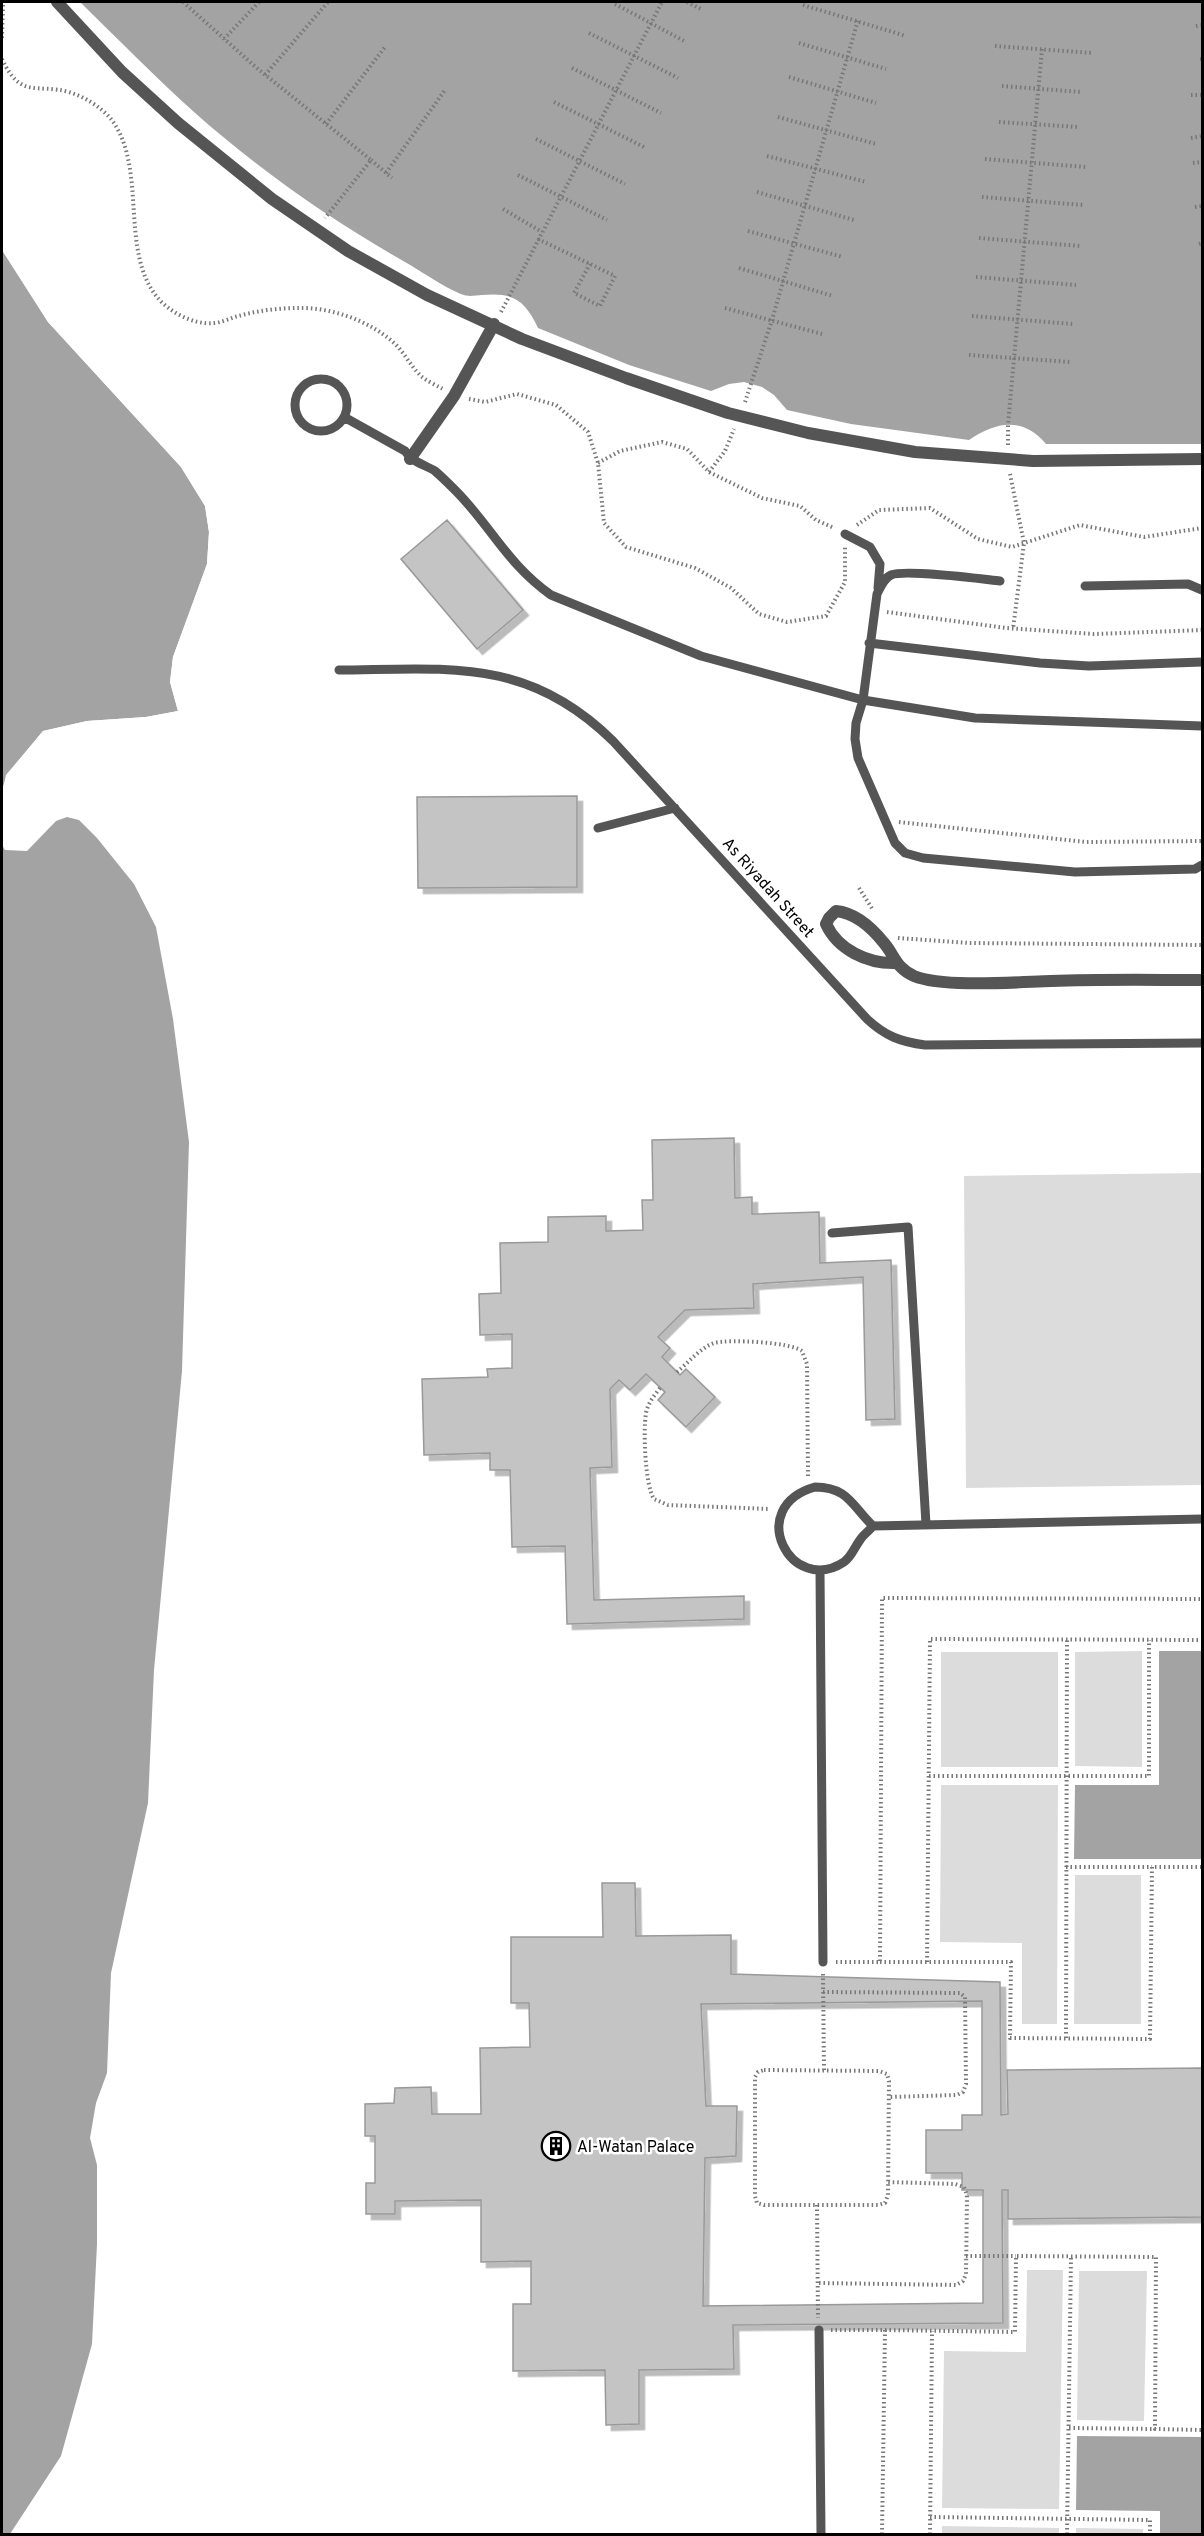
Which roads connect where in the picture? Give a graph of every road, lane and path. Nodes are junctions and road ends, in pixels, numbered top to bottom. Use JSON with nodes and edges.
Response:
{"nodes":[{"id":1,"x":3,"y":2,"type":"edge"},
{"id":2,"x":57,"y":2,"type":"edge"},
{"id":3,"x":183,"y":2,"type":"edge"},
{"id":4,"x":259,"y":2,"type":"edge"},
{"id":5,"x":328,"y":2,"type":"edge"},
{"id":6,"x":662,"y":2,"type":"edge"},
{"id":7,"x":687,"y":2,"type":"edge"},
{"id":8,"x":615,"y":4,"type":"dead end"},
{"id":9,"x":803,"y":5,"type":"dead end"},
{"id":10,"x":701,"y":9,"type":"dead end"},
{"id":11,"x":858,"y":20,"type":"junction"},
{"id":12,"x":1203,"y":25,"type":"edge"},
{"id":13,"x":1196,"y":26,"type":"dead end"},
{"id":14,"x":589,"y":33,"type":"dead end"},
{"id":15,"x":906,"y":36,"type":"dead end"},
{"id":16,"x":2,"y":38,"type":"edge"},
{"id":17,"x":224,"y":39,"type":"junction"},
{"id":18,"x":684,"y":41,"type":"dead end"},
{"id":19,"x":799,"y":43,"type":"dead end"},
{"id":20,"x":995,"y":46,"type":"dead end"},
{"id":21,"x":385,"y":47,"type":"dead end"},
{"id":22,"x":1042,"y":49,"type":"junction"},
{"id":23,"x":1093,"y":53,"type":"dead end"},
{"id":24,"x":847,"y":58,"type":"junction"},
{"id":25,"x":2,"y":59,"type":"edge"},
{"id":26,"x":572,"y":68,"type":"dead end"},
{"id":27,"x":886,"y":69,"type":"dead end"},
{"id":28,"x":265,"y":75,"type":"junction"},
{"id":29,"x":789,"y":77,"type":"dead end"},
{"id":30,"x":678,"y":78,"type":"dead end"},
{"id":31,"x":1002,"y":86,"type":"dead end"},
{"id":32,"x":444,"y":90,"type":"dead end"},
{"id":33,"x":1081,"y":92,"type":"dead end"},
{"id":34,"x":1191,"y":95,"type":"dead end"},
{"id":35,"x":1203,"y":95,"type":"edge"},
{"id":36,"x":554,"y":102,"type":"dead end"},
{"id":37,"x":876,"y":103,"type":"dead end"},
{"id":38,"x":661,"y":112,"type":"dead end"},
{"id":39,"x":778,"y":117,"type":"dead end"},
{"id":40,"x":999,"y":122,"type":"dead end"},
{"id":41,"x":326,"y":124,"type":"junction"},
{"id":42,"x":1078,"y":127,"type":"dead end"},
{"id":43,"x":826,"y":130,"type":"junction"},
{"id":44,"x":1203,"y":135,"type":"edge"},
{"id":45,"x":1191,"y":138,"type":"dead end"},
{"id":46,"x":536,"y":139,"type":"dead end"},
{"id":47,"x":876,"y":144,"type":"dead end"},
{"id":48,"x":644,"y":147,"type":"dead end"},
{"id":49,"x":767,"y":156,"type":"dead end"},
{"id":50,"x":985,"y":159,"type":"dead end"},
{"id":51,"x":371,"y":160,"type":"junction"},
{"id":52,"x":1203,"y":162,"type":"edge"},
{"id":53,"x":1193,"y":163,"type":"dead end"},
{"id":54,"x":1086,"y":167,"type":"dead end"},
{"id":55,"x":816,"y":168,"type":"junction"},
{"id":56,"x":386,"y":172,"type":"junction"},
{"id":57,"x":518,"y":175,"type":"dead end"},
{"id":58,"x":392,"y":178,"type":"dead end"},
{"id":59,"x":866,"y":182,"type":"dead end"},
{"id":60,"x":625,"y":184,"type":"dead end"},
{"id":61,"x":757,"y":192,"type":"dead end"},
{"id":62,"x":982,"y":197,"type":"dead end"},
{"id":63,"x":1083,"y":205,"type":"dead end"},
{"id":64,"x":805,"y":206,"type":"junction"},
{"id":65,"x":1203,"y":206,"type":"edge"},
{"id":66,"x":1195,"y":207,"type":"dead end"},
{"id":67,"x":503,"y":209,"type":"dead end"},
{"id":68,"x":328,"y":214,"type":"dead end"},
{"id":69,"x":607,"y":220,"type":"dead end"},
{"id":70,"x":854,"y":220,"type":"dead end"},
{"id":71,"x":748,"y":231,"type":"dead end"},
{"id":72,"x":542,"y":232,"type":"junction"},
{"id":73,"x":979,"y":238,"type":"dead end"},
{"id":74,"x":538,"y":239,"type":"junction"},
{"id":75,"x":794,"y":243,"type":"junction"},
{"id":76,"x":1080,"y":246,"type":"dead end"},
{"id":77,"x":843,"y":257,"type":"dead end"},
{"id":78,"x":590,"y":264,"type":"junction"},
{"id":79,"x":739,"y":268,"type":"dead end"},
{"id":80,"x":976,"y":277,"type":"dead end"},
{"id":81,"x":783,"y":282,"type":"junction"},
{"id":82,"x":1076,"y":285,"type":"dead end"},
{"id":83,"x":510,"y":296,"type":"dead end"},
{"id":84,"x":833,"y":296,"type":"dead end"},
{"id":85,"x":725,"y":308,"type":"dead end"},
{"id":86,"x":972,"y":316,"type":"dead end"},
{"id":87,"x":772,"y":320,"type":"junction"},
{"id":88,"x":494,"y":324,"type":"junction"},
{"id":89,"x":1073,"y":324,"type":"dead end"},
{"id":90,"x":822,"y":334,"type":"dead end"},
{"id":91,"x":969,"y":355,"type":"dead end"},
{"id":92,"x":1070,"y":363,"type":"dead end"},
{"id":93,"x":752,"y":384,"type":"dead end"},
{"id":94,"x":454,"y":396,"type":"junction"},
{"id":95,"x":344,"y":417,"type":"junction"},
{"id":96,"x":1009,"y":458,"type":"junction"},
{"id":97,"x":410,"y":459,"type":"junction"},
{"id":98,"x":1203,"y":459,"type":"edge"},
{"id":99,"x":598,"y":463,"type":"junction"},
{"id":100,"x":1203,"y":528,"type":"edge"},
{"id":101,"x":845,"y":534,"type":"junction"},
{"id":102,"x":1024,"y":543,"type":"junction"},
{"id":103,"x":1000,"y":580,"type":"dead end"},
{"id":104,"x":1085,"y":586,"type":"dead end"},
{"id":105,"x":1203,"y":590,"type":"edge"},
{"id":106,"x":877,"y":594,"type":"junction"},
{"id":107,"x":875,"y":610,"type":"junction"},
{"id":108,"x":1013,"y":629,"type":"junction"},
{"id":109,"x":1203,"y":630,"type":"edge"},
{"id":110,"x":869,"y":643,"type":"junction"},
{"id":111,"x":1203,"y":662,"type":"edge"},
{"id":112,"x":339,"y":670,"type":"dead end"},
{"id":113,"x":863,"y":700,"type":"junction"},
{"id":114,"x":1203,"y":726,"type":"edge"},
{"id":115,"x":675,"y":808,"type":"junction"},
{"id":116,"x":886,"y":820,"type":"junction"},
{"id":117,"x":598,"y":828,"type":"dead end"},
{"id":118,"x":1203,"y":841,"type":"edge"},
{"id":119,"x":1203,"y":865,"type":"edge"},
{"id":120,"x":859,"y":888,"type":"dead end"},
{"id":121,"x":878,"y":918,"type":"dead end"},
{"id":122,"x":891,"y":933,"type":"dead end"},
{"id":123,"x":1203,"y":945,"type":"edge"},
{"id":124,"x":896,"y":963,"type":"junction"},
{"id":125,"x":1203,"y":980,"type":"edge"},
{"id":126,"x":1203,"y":1043,"type":"edge"},
{"id":127,"x":832,"y":1233,"type":"dead end"},
{"id":128,"x":677,"y":1372,"type":"dead end"},
{"id":129,"x":660,"y":1388,"type":"dead end"},
{"id":130,"x":808,"y":1489,"type":"junction"},
{"id":131,"x":783,"y":1510,"type":"junction"},
{"id":132,"x":1203,"y":1519,"type":"edge"},
{"id":133,"x":926,"y":1524,"type":"junction"},
{"id":134,"x":873,"y":1526,"type":"junction"},
{"id":135,"x":820,"y":1570,"type":"junction"},
{"id":136,"x":1203,"y":1599,"type":"edge"},
{"id":137,"x":1067,"y":1640,"type":"junction"},
{"id":138,"x":1149,"y":1640,"type":"junction"},
{"id":139,"x":1203,"y":1640,"type":"edge"},
{"id":140,"x":929,"y":1776,"type":"junction"},
{"id":141,"x":1066,"y":1776,"type":"junction"},
{"id":142,"x":1152,"y":1866,"type":"junction"},
{"id":143,"x":1066,"y":1867,"type":"junction"},
{"id":144,"x":1203,"y":1867,"type":"edge"},
{"id":145,"x":822,"y":1962,"type":"junction"},
{"id":146,"x":880,"y":1962,"type":"junction"},
{"id":147,"x":927,"y":1962,"type":"junction"},
{"id":148,"x":823,"y":1992,"type":"junction"},
{"id":149,"x":1066,"y":2038,"type":"junction"},
{"id":150,"x":824,"y":2071,"type":"junction"},
{"id":151,"x":889,"y":2097,"type":"junction"},
{"id":152,"x":888,"y":2182,"type":"junction"},
{"id":153,"x":817,"y":2205,"type":"junction"},
{"id":154,"x":966,"y":2256,"type":"junction"},
{"id":155,"x":1016,"y":2256,"type":"junction"},
{"id":156,"x":1071,"y":2256,"type":"junction"},
{"id":157,"x":818,"y":2283,"type":"junction"},
{"id":158,"x":819,"y":2330,"type":"junction"},
{"id":159,"x":885,"y":2330,"type":"junction"},
{"id":160,"x":932,"y":2331,"type":"junction"},
{"id":161,"x":1069,"y":2428,"type":"junction"},
{"id":162,"x":1155,"y":2429,"type":"junction"},
{"id":163,"x":1203,"y":2430,"type":"edge"},
{"id":164,"x":930,"y":2517,"type":"junction"},
{"id":165,"x":1068,"y":2519,"type":"junction"},
{"id":166,"x":821,"y":2535,"type":"edge"},
{"id":167,"x":882,"y":2535,"type":"edge"},
{"id":168,"x":930,"y":2535,"type":"edge"},
{"id":169,"x":1067,"y":2535,"type":"edge"},
{"id":170,"x":1150,"y":2535,"type":"edge"}],
"edges":[{"from":1,"to":16,"type":"path"},
{"from":2,"to":88,"type":"street"},
{"from":3,"to":17,"type":"path"},
{"from":4,"to":17,"type":"path"},
{"from":5,"to":28,"type":"path"},
{"from":6,"to":72,"type":"path"},
{"from":7,"to":10,"type":"path"},
{"from":8,"to":18,"type":"path"},
{"from":9,"to":11,"type":"path"},
{"from":11,"to":15,"type":"path"},
{"from":11,"to":24,"type":"path"},
{"from":12,"to":13,"type":"path"},
{"from":14,"to":30,"type":"path"},
{"from":17,"to":28,"type":"path"},
{"from":19,"to":24,"type":"path"},
{"from":20,"to":22,"type":"path"},
{"from":21,"to":41,"type":"path"},
{"from":22,"to":23,"type":"path"},
{"from":22,"to":96,"type":"path"},
{"from":24,"to":27,"type":"path"},
{"from":24,"to":43,"type":"path"},
{"from":25,"to":94,"type":"path"},
{"from":26,"to":38,"type":"path"},
{"from":28,"to":41,"type":"path"},
{"from":29,"to":37,"type":"path"},
{"from":31,"to":33,"type":"path"},
{"from":32,"to":56,"type":"path"},
{"from":34,"to":35,"type":"path"},
{"from":36,"to":48,"type":"path"},
{"from":39,"to":43,"type":"path"},
{"from":40,"to":42,"type":"path"},
{"from":41,"to":51,"type":"path"},
{"from":43,"to":47,"type":"path"},
{"from":43,"to":55,"type":"path"},
{"from":44,"to":45,"type":"path"},
{"from":46,"to":60,"type":"path"},
{"from":49,"to":55,"type":"path"},
{"from":50,"to":54,"type":"path"},
{"from":51,"to":56,"type":"path"},
{"from":51,"to":68,"type":"path"},
{"from":52,"to":53,"type":"path"},
{"from":55,"to":59,"type":"path"},
{"from":55,"to":64,"type":"path"},
{"from":56,"to":58,"type":"path"},
{"from":57,"to":69,"type":"path"},
{"from":61,"to":64,"type":"path"},
{"from":62,"to":63,"type":"path"},
{"from":64,"to":70,"type":"path"},
{"from":64,"to":75,"type":"path"},
{"from":65,"to":66,"type":"path"},
{"from":67,"to":72,"type":"path"},
{"from":71,"to":75,"type":"path"},
{"from":72,"to":74,"type":"path"},
{"from":73,"to":76,"type":"path"},
{"from":74,"to":78,"type":"path"},
{"from":74,"to":83,"type":"path"},
{"from":75,"to":77,"type":"path"},
{"from":75,"to":81,"type":"path"},
{"from":78,"to":78,"type":"path"},
{"from":79,"to":81,"type":"path"},
{"from":80,"to":82,"type":"path"},
{"from":81,"to":84,"type":"path"},
{"from":81,"to":87,"type":"path"},
{"from":85,"to":87,"type":"path"},
{"from":86,"to":89,"type":"path"},
{"from":87,"to":90,"type":"path"},
{"from":87,"to":93,"type":"path"},
{"from":88,"to":94,"type":"street"},
{"from":88,"to":96,"type":"street"},
{"from":91,"to":92,"type":"path"},
{"from":94,"to":97,"type":"street"},
{"from":94,"to":99,"type":"path"},
{"from":95,"to":95,"type":"lane"},
{"from":95,"to":97,"type":"lane"},
{"from":96,"to":98,"type":"street"},
{"from":96,"to":102,"type":"path"},
{"from":97,"to":113,"type":"lane"},
{"from":99,"to":101,"type":"path"},
{"from":99,"to":101,"type":"path"},
{"from":100,"to":102,"type":"path"},
{"from":101,"to":102,"type":"path"},
{"from":101,"to":106,"type":"lane"},
{"from":102,"to":108,"type":"path"},
{"from":103,"to":106,"type":"lane"},
{"from":104,"to":105,"type":"lane"},
{"from":106,"to":107,"type":"lane"},
{"from":107,"to":108,"type":"path"},
{"from":107,"to":110,"type":"lane"},
{"from":108,"to":109,"type":"path"},
{"from":110,"to":111,"type":"lane"},
{"from":110,"to":113,"type":"lane"},
{"from":112,"to":115,"type":"lane","name":"As Riyadah Street"},
{"from":113,"to":114,"type":"lane"},
{"from":113,"to":116,"type":"lane"},
{"from":115,"to":117,"type":"lane"},
{"from":115,"to":126,"type":"lane","name":"As Riyadah Street"},
{"from":116,"to":118,"type":"path"},
{"from":116,"to":119,"type":"lane"},
{"from":120,"to":121,"type":"path"},
{"from":122,"to":123,"type":"path"},
{"from":124,"to":124,"type":"street","name":"As Riyadah Street"},
{"from":124,"to":125,"type":"street","name":"As Riyadah Street"},
{"from":127,"to":133,"type":"lane"},
{"from":128,"to":130,"type":"path"},
{"from":129,"to":131,"type":"path"},
{"from":130,"to":131,"type":"lane"},
{"from":130,"to":134,"type":"lane"},
{"from":131,"to":135,"type":"lane"},
{"from":132,"to":133,"type":"lane"},
{"from":133,"to":134,"type":"lane"},
{"from":134,"to":135,"type":"lane"},
{"from":135,"to":145,"type":"lane"},
{"from":136,"to":146,"type":"path"},
{"from":137,"to":138,"type":"path"},
{"from":137,"to":140,"type":"path"},
{"from":137,"to":141,"type":"path"},
{"from":138,"to":139,"type":"path"},
{"from":138,"to":141,"type":"path"},
{"from":140,"to":141,"type":"path"},
{"from":140,"to":147,"type":"path"},
{"from":141,"to":143,"type":"path"},
{"from":142,"to":143,"type":"path"},
{"from":142,"to":144,"type":"path"},
{"from":142,"to":149,"type":"path"},
{"from":143,"to":149,"type":"path"},
{"from":145,"to":146,"type":"path"},
{"from":145,"to":148,"type":"path"},
{"from":146,"to":147,"type":"path"},
{"from":147,"to":149,"type":"path"},
{"from":148,"to":150,"type":"path"},
{"from":148,"to":151,"type":"path"},
{"from":150,"to":151,"type":"path"},
{"from":150,"to":153,"type":"path"},
{"from":151,"to":152,"type":"path"},
{"from":152,"to":153,"type":"path"},
{"from":152,"to":154,"type":"path"},
{"from":153,"to":157,"type":"path"},
{"from":154,"to":155,"type":"path"},
{"from":154,"to":157,"type":"path"},
{"from":155,"to":156,"type":"path"},
{"from":155,"to":160,"type":"path"},
{"from":156,"to":161,"type":"path"},
{"from":156,"to":162,"type":"path"},
{"from":157,"to":158,"type":"path"},
{"from":158,"to":159,"type":"path"},
{"from":158,"to":166,"type":"lane"},
{"from":159,"to":160,"type":"path"},
{"from":159,"to":167,"type":"path"},
{"from":160,"to":164,"type":"path"},
{"from":161,"to":162,"type":"path"},
{"from":161,"to":165,"type":"path"},
{"from":162,"to":163,"type":"path"},
{"from":164,"to":165,"type":"path"},
{"from":164,"to":168,"type":"path"},
{"from":165,"to":169,"type":"path"},
{"from":165,"to":170,"type":"path"}]}
